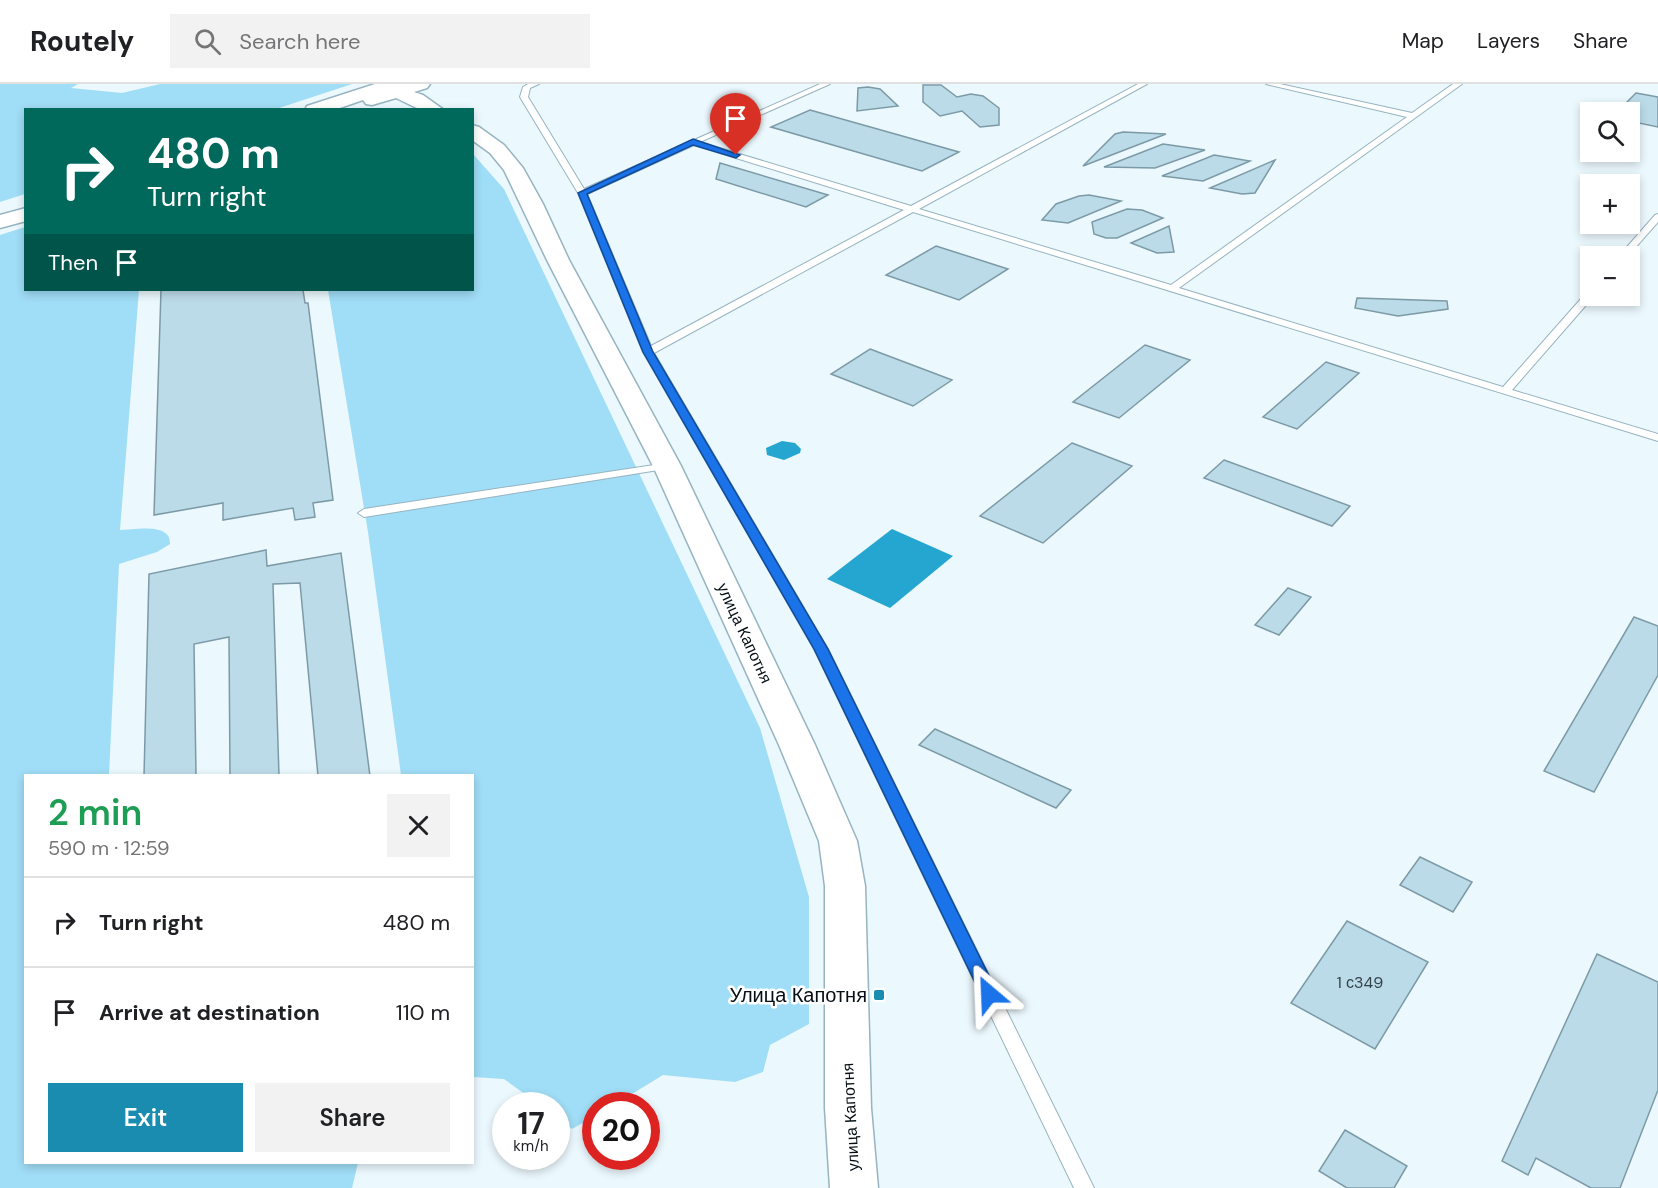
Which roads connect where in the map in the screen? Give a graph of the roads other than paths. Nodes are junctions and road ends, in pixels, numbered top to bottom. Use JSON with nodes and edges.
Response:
{"nodes":[{"id":1,"x":421,"y":84,"type":"edge"},
{"id":2,"x":535,"y":84,"type":"edge"},
{"id":3,"x":826,"y":84,"type":"edge"},
{"id":4,"x":1143,"y":84,"type":"edge"},
{"id":5,"x":1270,"y":84,"type":"edge"},
{"id":6,"x":1458,"y":84,"type":"edge"},
{"id":7,"x":391,"y":88,"type":"edge"},
{"id":8,"x":321,"y":108,"type":"edge"},
{"id":9,"x":349,"y":108,"type":"edge"},
{"id":10,"x":431,"y":108,"type":"edge"},
{"id":11,"x":1414,"y":116,"type":"junction"},
{"id":12,"x":474,"y":132,"type":"edge"},
{"id":13,"x":693,"y":142,"type":"junction"},
{"id":14,"x":582,"y":193,"type":"junction"},
{"id":15,"x":24,"y":203,"type":"edge"},
{"id":16,"x":912,"y":209,"type":"junction"},
{"id":17,"x":0,"y":210,"type":"edge"},
{"id":18,"x":24,"y":215,"type":"edge"},
{"id":19,"x":1658,"y":217,"type":"edge"},
{"id":20,"x":0,"y":222,"type":"edge"},
{"id":21,"x":1632,"y":246,"type":"edge"},
{"id":22,"x":1172,"y":289,"type":"junction"},
{"id":23,"x":1580,"y":305,"type":"edge"},
{"id":24,"x":648,"y":352,"type":"junction"},
{"id":25,"x":1505,"y":391,"type":"junction"},
{"id":26,"x":1658,"y":438,"type":"edge"},
{"id":27,"x":667,"y":466,"type":"junction"},
{"id":28,"x":364,"y":513,"type":"dead end"},
{"id":29,"x":854,"y":1188,"type":"edge"},
{"id":30,"x":1084,"y":1188,"type":"edge"}],
"edges":[{"from":1,"to":7,"type":"main road"},
{"from":2,"to":14,"type":"lane"},
{"from":3,"to":13,"type":"lane"},
{"from":4,"to":16,"type":"lane"},
{"from":5,"to":11,"type":"lane"},
{"from":6,"to":11,"type":"lane"},
{"from":7,"to":8,"type":"main road"},
{"from":7,"to":9,"type":"main road"},
{"from":7,"to":10,"type":"main road"},
{"from":11,"to":22,"type":"lane"},
{"from":12,"to":27,"type":"main road","name":"улица Капотня"},
{"from":13,"to":14,"type":"lane"},
{"from":13,"to":16,"type":"lane"},
{"from":14,"to":24,"type":"lane"},
{"from":15,"to":17,"type":"main road"},
{"from":16,"to":22,"type":"lane"},
{"from":16,"to":24,"type":"lane"},
{"from":18,"to":20,"type":"main road"},
{"from":19,"to":21,"type":"lane"},
{"from":22,"to":25,"type":"lane"},
{"from":23,"to":25,"type":"lane"},
{"from":24,"to":30,"type":"lane"},
{"from":25,"to":26,"type":"lane"},
{"from":27,"to":28,"type":"lane"},
{"from":27,"to":29,"type":"main road","name":"улица Капотня"}]}
